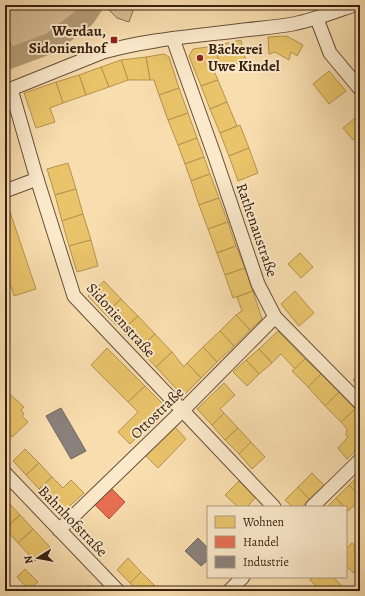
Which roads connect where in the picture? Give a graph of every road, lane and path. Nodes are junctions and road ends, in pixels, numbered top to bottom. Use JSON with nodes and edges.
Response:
{"nodes":[{"id":1,"x":354,"y":5,"type":"edge"},
{"id":2,"x":316,"y":19,"type":"junction"},
{"id":3,"x":173,"y":39,"type":"junction"},
{"id":4,"x":8,"y":89,"type":"edge"},
{"id":5,"x":360,"y":89,"type":"edge"},
{"id":6,"x":37,"y":179,"type":"junction"},
{"id":7,"x":5,"y":191,"type":"edge"},
{"id":8,"x":275,"y":317,"type":"junction"},
{"id":9,"x":360,"y":403,"type":"edge"},
{"id":10,"x":183,"y":410,"type":"junction"},
{"id":11,"x":360,"y":460,"type":"edge"},
{"id":12,"x":8,"y":481,"type":"edge"},
{"id":13,"x":273,"y":506,"type":"edge"},
{"id":14,"x":313,"y":506,"type":"edge"},
{"id":15,"x":59,"y":530,"type":"junction"},
{"id":16,"x":242,"y":578,"type":"edge"},
{"id":17,"x":118,"y":591,"type":"edge"},
{"id":18,"x":229,"y":591,"type":"edge"}],
"edges":[{"from":1,"to":2,"type":"street"},
{"from":2,"to":3,"type":"street"},
{"from":2,"to":5,"type":"street"},
{"from":3,"to":4,"type":"street"},
{"from":3,"to":8,"type":"street","name":"Rathenaustraße"},
{"from":4,"to":6,"type":"street","name":"Sidonienstraße"},
{"from":6,"to":7,"type":"street"},
{"from":6,"to":10,"type":"street","name":"Sidonienstraße"},
{"from":8,"to":9,"type":"street","name":"Rathenaustraße"},
{"from":8,"to":10,"type":"street","name":"Ottostraße"},
{"from":10,"to":13,"type":"street","name":"Sidonienstraße"},
{"from":10,"to":15,"type":"street","name":"Ottostraße"},
{"from":11,"to":14,"type":"street"},
{"from":12,"to":15,"type":"street","name":"Bahnhofstraße"},
{"from":15,"to":17,"type":"street","name":"Bahnhofstraße"},
{"from":16,"to":18,"type":"street"}]}
